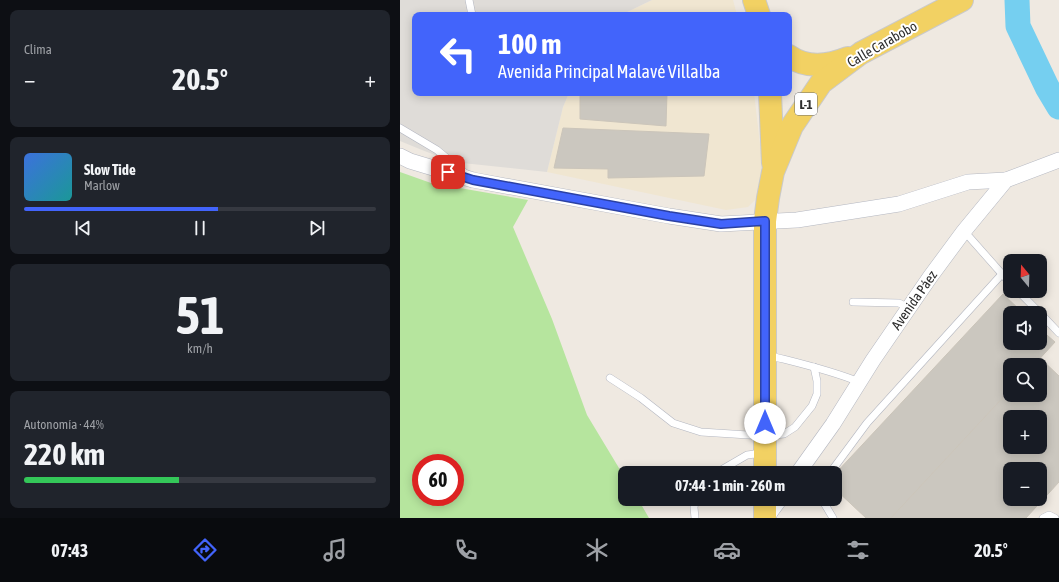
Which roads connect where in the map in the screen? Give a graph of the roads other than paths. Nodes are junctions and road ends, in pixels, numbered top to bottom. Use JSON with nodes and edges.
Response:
{"nodes":[{"id":1,"x":469,"y":0,"type":"edge"},
{"id":2,"x":754,"y":0,"type":"edge"},
{"id":3,"x":962,"y":0,"type":"edge"},
{"id":4,"x":471,"y":12,"type":"edge"},
{"id":5,"x":757,"y":12,"type":"edge"},
{"id":6,"x":861,"y":53,"type":"junction"},
{"id":7,"x":792,"y":58,"type":"edge"},
{"id":8,"x":770,"y":96,"type":"edge"},
{"id":9,"x":400,"y":128,"type":"edge"},
{"id":10,"x":400,"y":156,"type":"edge"},
{"id":11,"x":1059,"y":160,"type":"edge"},
{"id":12,"x":773,"y":172,"type":"junction"},
{"id":13,"x":473,"y":180,"type":"junction"},
{"id":14,"x":1006,"y":180,"type":"junction"},
{"id":15,"x":765,"y":221,"type":"junction"},
{"id":16,"x":964,"y":231,"type":"junction"},
{"id":17,"x":1002,"y":274,"type":"joint"},
{"id":18,"x":1025,"y":298,"type":"edge"},
{"id":19,"x":853,"y":302,"type":"dead end"},
{"id":20,"x":1033,"y":306,"type":"edge"},
{"id":21,"x":909,"y":308,"type":"junction"},
{"id":22,"x":1047,"y":320,"type":"edge"},
{"id":23,"x":1059,"y":332,"type":"edge"},
{"id":24,"x":764,"y":355,"type":"junction"},
{"id":25,"x":814,"y":366,"type":"junction"},
{"id":26,"x":610,"y":378,"type":"dead end"},
{"id":27,"x":859,"y":382,"type":"junction"},
{"id":28,"x":765,"y":454,"type":"edge"},
{"id":29,"x":728,"y":466,"type":"edge"},
{"id":30,"x":803,"y":466,"type":"edge"},
{"id":31,"x":835,"y":466,"type":"edge"},
{"id":32,"x":694,"y":506,"type":"edge"},
{"id":33,"x":765,"y":506,"type":"edge"},
{"id":34,"x":775,"y":506,"type":"edge"},
{"id":35,"x":826,"y":506,"type":"edge"},
{"id":36,"x":695,"y":518,"type":"edge"},
{"id":37,"x":766,"y":518,"type":"edge"},
{"id":38,"x":832,"y":518,"type":"edge"},
{"id":39,"x":1043,"y":518,"type":"edge"},
{"id":40,"x":1055,"y":518,"type":"edge"}],
"edges":[{"from":1,"to":4,"type":"lane"},
{"from":2,"to":5,"type":"main road"},
{"from":3,"to":6,"type":"main road","name":"Calle Carabobo","number":"L-1"},
{"from":6,"to":7,"type":"main road","number":"L-1"},
{"from":6,"to":12,"type":"main road","name":"Calle Carabobo","number":"L-1"},
{"from":8,"to":12,"type":"main road","number":"L-1"},
{"from":9,"to":13,"type":"lane"},
{"from":10,"to":13,"type":"street"},
{"from":11,"to":14,"type":"street","name":"Avenida Páez"},
{"from":12,"to":15,"type":"main road","name":"Calle Carabobo","number":"L-1"},
{"from":13,"to":15,"type":"street"},
{"from":14,"to":15,"type":"street"},
{"from":14,"to":16,"type":"street","name":"Avenida Páez"},
{"from":15,"to":24,"type":"main road","name":"Calle Carabobo","number":"L-1"},
{"from":16,"to":17,"type":"lane"},
{"from":16,"to":21,"type":"street","name":"Avenida Páez"},
{"from":17,"to":31,"type":"lane"},
{"from":18,"to":20,"type":"lane"},
{"from":19,"to":21,"type":"lane"},
{"from":21,"to":27,"type":"street","name":"Avenida Páez"},
{"from":22,"to":23,"type":"lane"},
{"from":24,"to":25,"type":"lane"},
{"from":24,"to":28,"type":"main road","name":"Calle Carabobo","number":"L-1"},
{"from":25,"to":27,"type":"lane"},
{"from":25,"to":28,"type":"lane"},
{"from":26,"to":28,"type":"lane"},
{"from":27,"to":30,"type":"street","name":"Avenida Páez"},
{"from":28,"to":29,"type":"lane"},
{"from":32,"to":36,"type":"lane"},
{"from":33,"to":37,"type":"main road"},
{"from":34,"to":37,"type":"street"},
{"from":35,"to":38,"type":"lane"},
{"from":39,"to":40,"type":"lane"}]}
